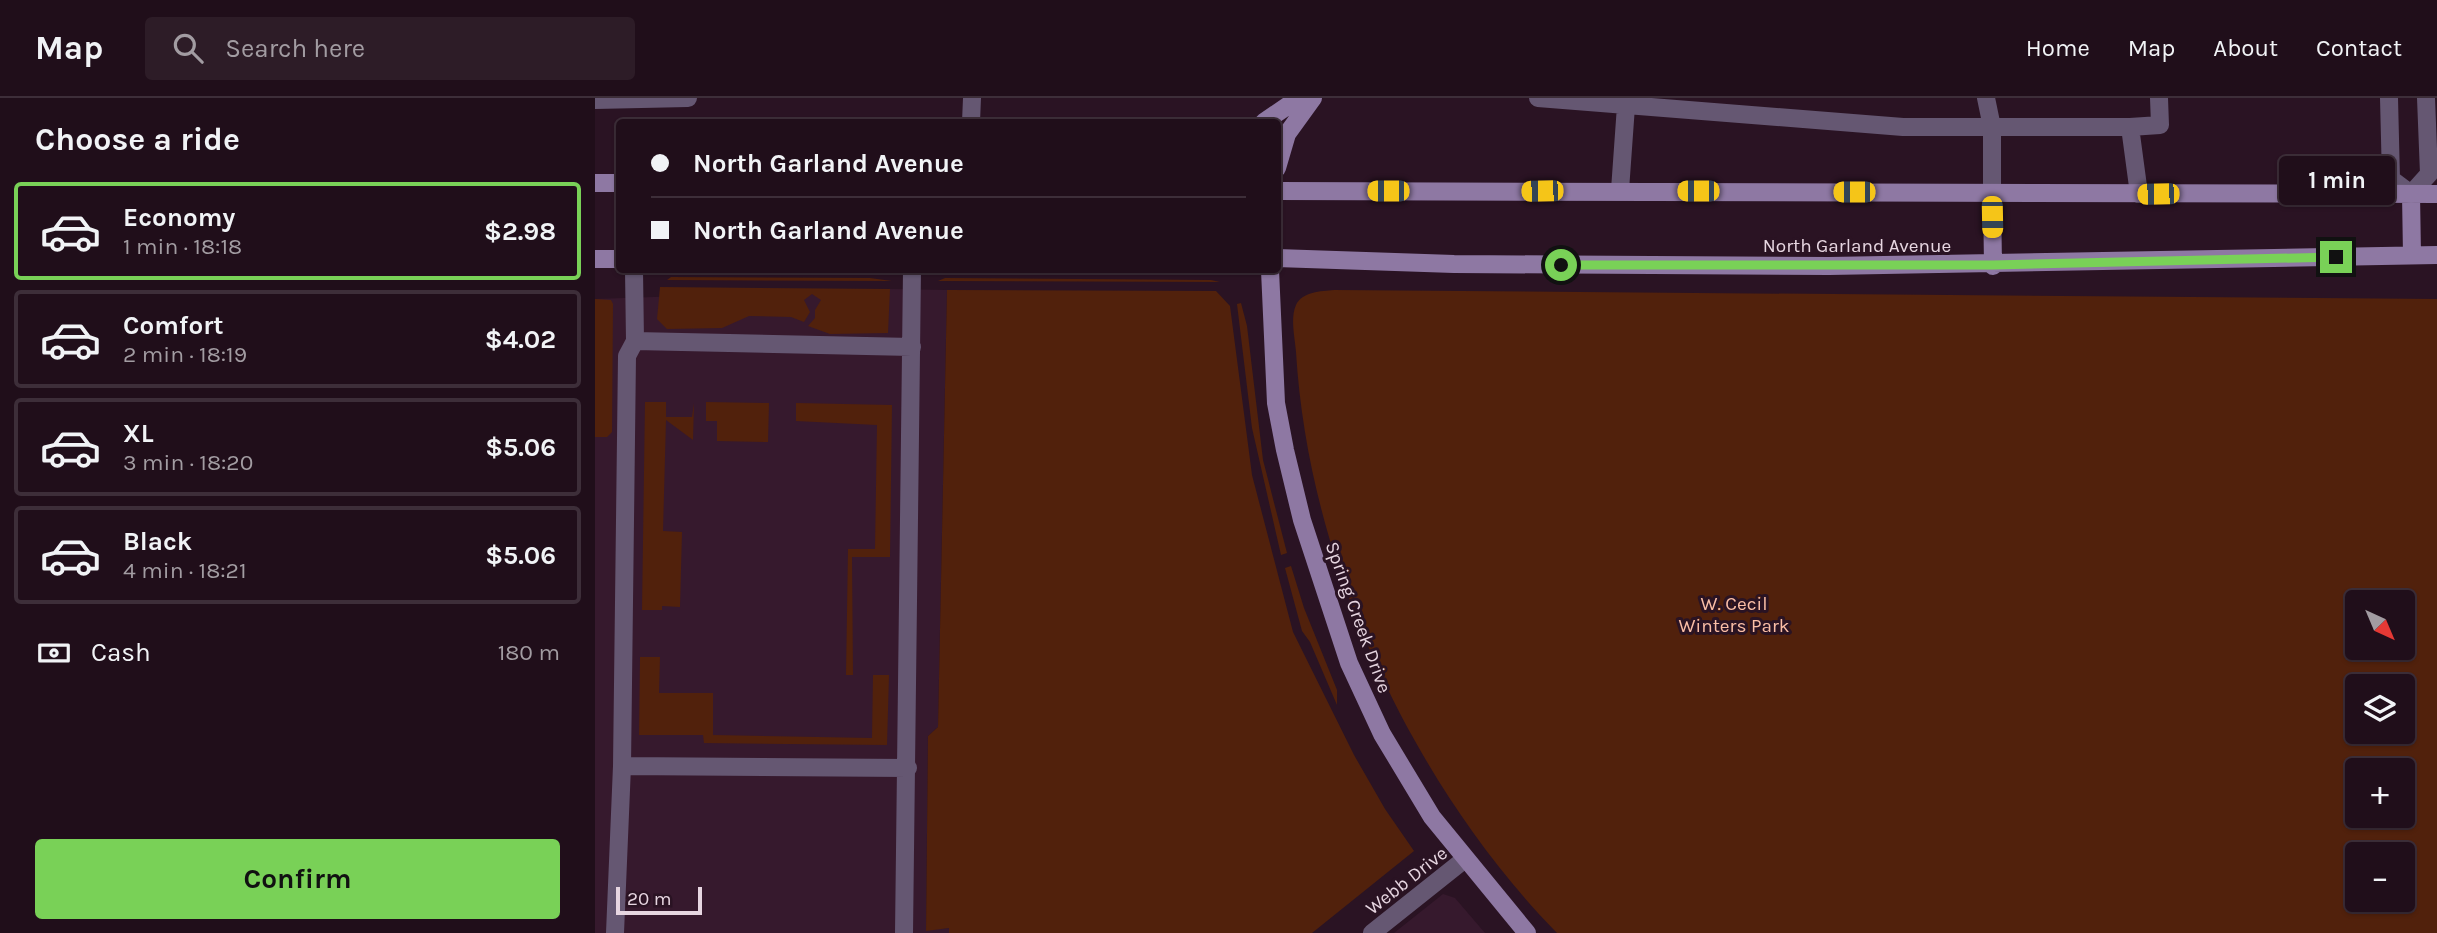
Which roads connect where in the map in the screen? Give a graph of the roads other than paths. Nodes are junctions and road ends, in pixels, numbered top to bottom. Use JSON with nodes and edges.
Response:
{"nodes":[{"id":1,"x":688,"y":98,"type":"edge"},
{"id":2,"x":972,"y":98,"type":"edge"},
{"id":3,"x":1299,"y":98,"type":"edge"},
{"id":4,"x":1313,"y":98,"type":"edge"},
{"id":5,"x":1538,"y":98,"type":"edge"},
{"id":6,"x":1986,"y":98,"type":"edge"},
{"id":7,"x":2159,"y":98,"type":"edge"},
{"id":8,"x":2389,"y":98,"type":"edge"},
{"id":9,"x":2426,"y":98,"type":"edge"},
{"id":10,"x":595,"y":100,"type":"edge"},
{"id":11,"x":1630,"y":102,"type":"edge"},
{"id":12,"x":971,"y":119,"type":"edge"},
{"id":13,"x":1268,"y":119,"type":"edge"},
{"id":14,"x":1992,"y":127,"type":"junction"},
{"id":15,"x":2130,"y":127,"type":"junction"},
{"id":16,"x":1281,"y":154,"type":"edge"},
{"id":17,"x":595,"y":183,"type":"edge"},
{"id":18,"x":616,"y":183,"type":"edge"},
{"id":19,"x":1621,"y":190,"type":"junction"},
{"id":20,"x":1281,"y":191,"type":"edge"},
{"id":21,"x":1992,"y":193,"type":"junction"},
{"id":22,"x":2139,"y":194,"type":"junction"},
{"id":23,"x":2411,"y":194,"type":"junction"},
{"id":24,"x":2437,"y":194,"type":"edge"},
{"id":25,"x":2412,"y":255,"type":"junction"},
{"id":26,"x":2437,"y":255,"type":"edge"},
{"id":27,"x":1281,"y":258,"type":"edge"},
{"id":28,"x":595,"y":259,"type":"edge"},
{"id":29,"x":616,"y":259,"type":"edge"},
{"id":30,"x":1993,"y":265,"type":"junction"},
{"id":31,"x":634,"y":273,"type":"edge"},
{"id":32,"x":912,"y":273,"type":"edge"},
{"id":33,"x":1270,"y":273,"type":"edge"},
{"id":34,"x":635,"y":341,"type":"junction"},
{"id":35,"x":912,"y":347,"type":"junction"},
{"id":36,"x":622,"y":766,"type":"junction"},
{"id":37,"x":908,"y":768,"type":"junction"},
{"id":38,"x":1465,"y":859,"type":"junction"},
{"id":39,"x":615,"y":933,"type":"edge"},
{"id":40,"x":904,"y":933,"type":"edge"},
{"id":41,"x":1372,"y":933,"type":"edge"},
{"id":42,"x":1527,"y":933,"type":"edge"}],
"edges":[{"from":1,"to":10,"type":"street"},
{"from":2,"to":12,"type":"street"},
{"from":3,"to":13,"type":"main road"},
{"from":4,"to":16,"type":"main road"},
{"from":5,"to":11,"type":"street"},
{"from":6,"to":14,"type":"street"},
{"from":7,"to":15,"type":"street"},
{"from":8,"to":23,"type":"street"},
{"from":9,"to":23,"type":"street"},
{"from":11,"to":14,"type":"street"},
{"from":11,"to":19,"type":"street"},
{"from":14,"to":15,"type":"street"},
{"from":14,"to":21,"type":"street"},
{"from":15,"to":22,"type":"street"},
{"from":17,"to":18,"type":"main road"},
{"from":19,"to":20,"type":"main road"},
{"from":19,"to":21,"type":"main road"},
{"from":21,"to":22,"type":"main road"},
{"from":21,"to":30,"type":"main road"},
{"from":22,"to":23,"type":"main road"},
{"from":23,"to":24,"type":"main road"},
{"from":23,"to":25,"type":"main road"},
{"from":25,"to":26,"type":"main road","name":"North Garland Avenue"},
{"from":25,"to":30,"type":"main road","name":"North Garland Avenue"},
{"from":27,"to":30,"type":"main road","name":"North Garland Avenue"},
{"from":28,"to":29,"type":"main road"},
{"from":31,"to":34,"type":"street"},
{"from":32,"to":35,"type":"street"},
{"from":33,"to":38,"type":"main road","name":"Spring Creek Drive"},
{"from":34,"to":35,"type":"street"},
{"from":34,"to":36,"type":"street"},
{"from":35,"to":37,"type":"street"},
{"from":36,"to":37,"type":"street"},
{"from":36,"to":39,"type":"street"},
{"from":37,"to":40,"type":"street"},
{"from":38,"to":41,"type":"street","name":"Webb Drive"},
{"from":38,"to":42,"type":"main road","name":"Spring Creek Drive"}]}
